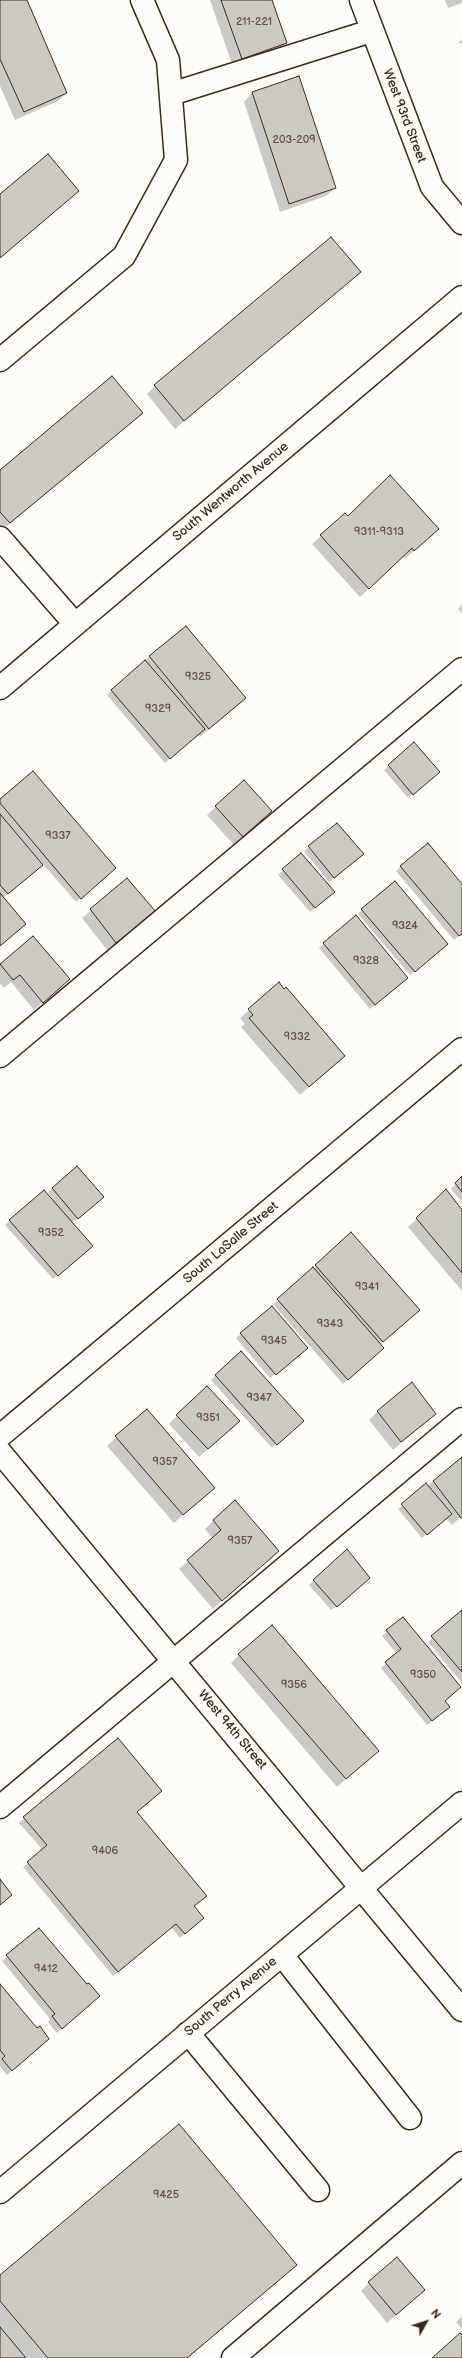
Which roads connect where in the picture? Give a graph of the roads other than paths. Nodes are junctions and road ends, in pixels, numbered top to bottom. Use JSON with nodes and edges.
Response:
{"nodes":[{"id":1,"x":142,"y":0,"type":"edge"},
{"id":2,"x":361,"y":0,"type":"edge"},
{"id":3,"x":371,"y":31,"type":"junction"},
{"id":4,"x":171,"y":94,"type":"junction"},
{"id":5,"x":462,"y":223,"type":"edge"},
{"id":6,"x":462,"y":297,"type":"edge"},
{"id":7,"x":0,"y":360,"type":"edge"},
{"id":8,"x":0,"y":538,"type":"edge"},
{"id":9,"x":75,"y":624,"type":"junction"},
{"id":10,"x":462,"y":669,"type":"edge"},
{"id":11,"x":0,"y":688,"type":"edge"},
{"id":12,"x":462,"y":1049,"type":"edge"},
{"id":13,"x":0,"y":1056,"type":"edge"},
{"id":14,"x":462,"y":1418,"type":"edge"},
{"id":15,"x":0,"y":1436,"type":"edge"},
{"id":16,"x":0,"y":1452,"type":"edge"},
{"id":17,"x":173,"y":1660,"type":"junction"},
{"id":18,"x":462,"y":1803,"type":"edge"},
{"id":19,"x":0,"y":1807,"type":"edge"},
{"id":20,"x":362,"y":1887,"type":"junction"},
{"id":21,"x":282,"y":1954,"type":"junction"},
{"id":22,"x":462,"y":2010,"type":"edge"},
{"id":23,"x":188,"y":2034,"type":"junction"},
{"id":24,"x":410,"y":2118,"type":"dead end"},
{"id":25,"x":462,"y":2163,"type":"edge"},
{"id":26,"x":318,"y":2190,"type":"dead end"},
{"id":27,"x":0,"y":2192,"type":"edge"},
{"id":28,"x":233,"y":2358,"type":"edge"}],
"edges":[{"from":1,"to":4,"type":"street"},
{"from":2,"to":3,"type":"street","name":"West 93rd Street"},
{"from":3,"to":4,"type":"street"},
{"from":3,"to":5,"type":"street","name":"West 93rd Street"},
{"from":4,"to":7,"type":"street"},
{"from":6,"to":9,"type":"street","name":"South Wentworth Avenue"},
{"from":8,"to":9,"type":"street"},
{"from":9,"to":11,"type":"street","name":"South Wentworth Avenue"},
{"from":10,"to":13,"type":"street"},
{"from":12,"to":15,"type":"street","name":"South LaSalle Street"},
{"from":14,"to":17,"type":"street"},
{"from":16,"to":17,"type":"street","name":"West 94th Street"},
{"from":17,"to":19,"type":"street"},
{"from":17,"to":20,"type":"street","name":"West 94th Street"},
{"from":18,"to":20,"type":"street","name":"South Perry Avenue"},
{"from":20,"to":21,"type":"street","name":"South Perry Avenue"},
{"from":20,"to":22,"type":"street","name":"West 94th Street"},
{"from":21,"to":23,"type":"street","name":"South Perry Avenue"},
{"from":21,"to":24,"type":"street"},
{"from":23,"to":26,"type":"street"},
{"from":23,"to":27,"type":"street","name":"South Perry Avenue"},
{"from":25,"to":28,"type":"street"}]}
